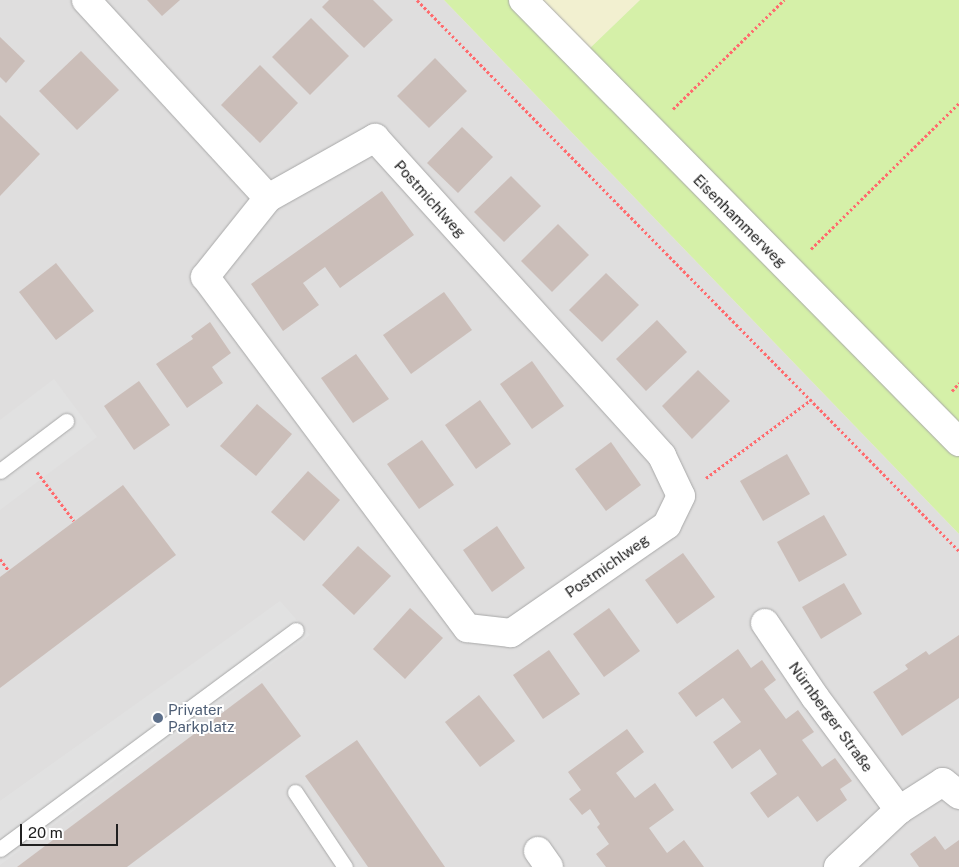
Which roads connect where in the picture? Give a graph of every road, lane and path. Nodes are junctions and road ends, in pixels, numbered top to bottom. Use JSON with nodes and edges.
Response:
{"nodes":[{"id":1,"x":86,"y":0,"type":"edge"},
{"id":2,"x":417,"y":0,"type":"edge"},
{"id":3,"x":523,"y":0,"type":"edge"},
{"id":4,"x":784,"y":0,"type":"edge"},
{"id":5,"x":959,"y":103,"type":"edge"},
{"id":6,"x":651,"y":131,"type":"junction"},
{"id":7,"x":268,"y":198,"type":"junction"},
{"id":8,"x":789,"y":270,"type":"junction"},
{"id":9,"x":812,"y":399,"type":"junction"},
{"id":10,"x":66,"y":421,"type":"dead end"},
{"id":11,"x":959,"y":442,"type":"edge"},
{"id":12,"x":23,"y":453,"type":"junction"},
{"id":13,"x":0,"y":470,"type":"edge"},
{"id":14,"x":681,"y":496,"type":"junction"},
{"id":15,"x":74,"y":521,"type":"dead end"},
{"id":16,"x":959,"y":551,"type":"edge"},
{"id":17,"x":0,"y":559,"type":"edge"},
{"id":18,"x":9,"y":571,"type":"dead end"},
{"id":19,"x":765,"y":623,"type":"dead end"},
{"id":20,"x":296,"y":630,"type":"dead end"},
{"id":21,"x":294,"y":792,"type":"dead end"},
{"id":22,"x":959,"y":795,"type":"edge"},
{"id":23,"x":899,"y":810,"type":"junction"},
{"id":24,"x":0,"y":849,"type":"edge"},
{"id":25,"x":345,"y":867,"type":"edge"},
{"id":26,"x":838,"y":867,"type":"edge"}],
"edges":[{"from":1,"to":7,"type":"street"},
{"from":2,"to":9,"type":"path"},
{"from":3,"to":6,"type":"street","name":"Eisenhammerweg"},
{"from":4,"to":6,"type":"path"},
{"from":5,"to":8,"type":"path"},
{"from":6,"to":8,"type":"street","name":"Eisenhammerweg"},
{"from":7,"to":14,"type":"street","name":"Postmichlweg"},
{"from":7,"to":14,"type":"street","name":"Postmichlweg"},
{"from":8,"to":11,"type":"street","name":"Eisenhammerweg"},
{"from":9,"to":14,"type":"path"},
{"from":9,"to":16,"type":"path"},
{"from":10,"to":12,"type":"lane"},
{"from":12,"to":13,"type":"lane"},
{"from":12,"to":15,"type":"path"},
{"from":17,"to":18,"type":"path"},
{"from":19,"to":23,"type":"street","name":"Nürnberger Straße"},
{"from":20,"to":24,"type":"lane"},
{"from":21,"to":25,"type":"lane"},
{"from":22,"to":23,"type":"street"},
{"from":23,"to":26,"type":"street"}]}
